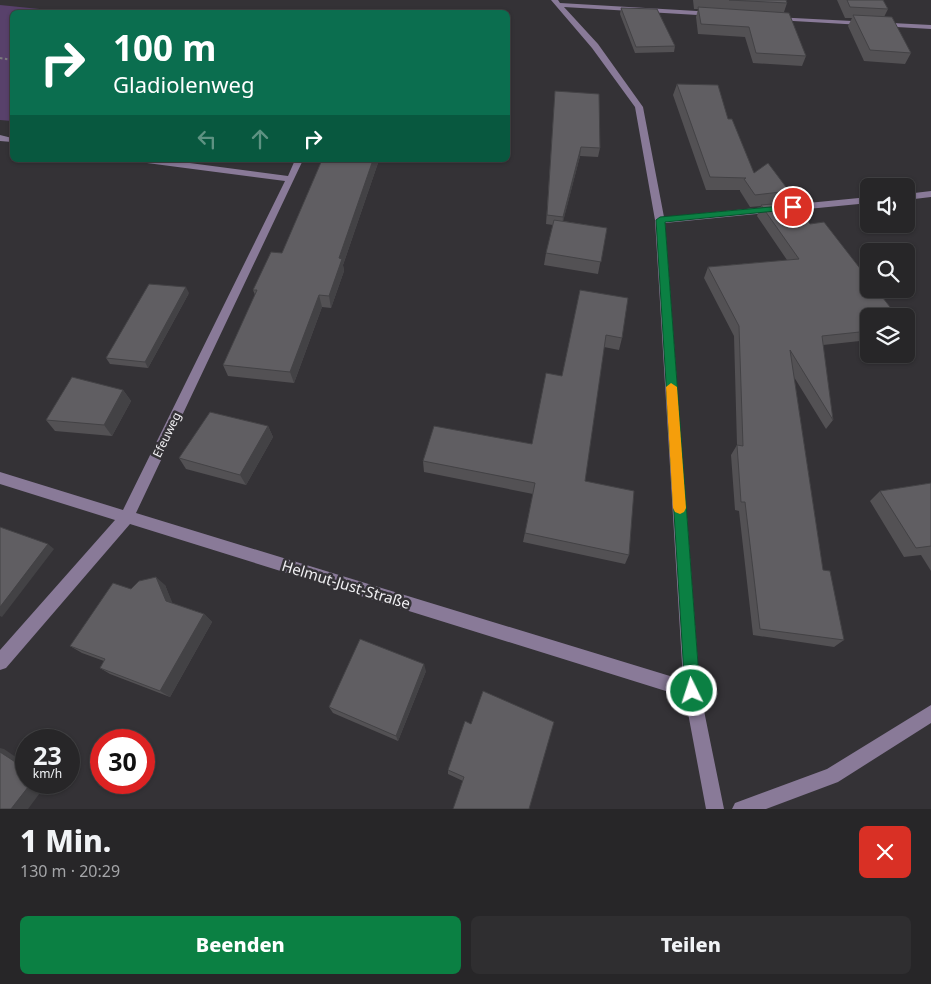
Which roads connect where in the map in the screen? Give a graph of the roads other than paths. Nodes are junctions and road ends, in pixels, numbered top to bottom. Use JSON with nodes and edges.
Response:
{"nodes":[{"id":1,"x":556,"y":2,"type":"edge"},
{"id":2,"x":726,"y":14,"type":"edge"},
{"id":3,"x":765,"y":17,"type":"edge"},
{"id":4,"x":931,"y":26,"type":"edge"},
{"id":5,"x":162,"y":162,"type":"edge"},
{"id":6,"x":298,"y":162,"type":"edge"},
{"id":7,"x":291,"y":179,"type":"junction"},
{"id":8,"x":931,"y":194,"type":"edge"},
{"id":9,"x":915,"y":196,"type":"edge"},
{"id":10,"x":860,"y":201,"type":"edge"},
{"id":11,"x":660,"y":220,"type":"junction"},
{"id":12,"x":0,"y":478,"type":"edge"},
{"id":13,"x":127,"y":517,"type":"junction"},
{"id":14,"x":0,"y":662,"type":"edge"},
{"id":15,"x":692,"y":691,"type":"junction"},
{"id":16,"x":931,"y":713,"type":"edge"},
{"id":17,"x":714,"y":809,"type":"edge"},
{"id":18,"x":741,"y":809,"type":"edge"}],
"edges":[{"from":1,"to":2,"type":"street"},
{"from":1,"to":11,"type":"street"},
{"from":3,"to":4,"type":"street"},
{"from":5,"to":7,"type":"street"},
{"from":6,"to":7,"type":"street","name":"Efeuweg"},
{"from":7,"to":13,"type":"street","name":"Efeuweg"},
{"from":8,"to":9,"type":"street"},
{"from":10,"to":11,"type":"street"},
{"from":11,"to":15,"type":"street"},
{"from":12,"to":13,"type":"street","name":"Helmut-Just-Straße"},
{"from":13,"to":14,"type":"street","name":"Efeuweg"},
{"from":13,"to":15,"type":"street","name":"Helmut-Just-Straße"},
{"from":15,"to":17,"type":"street"},
{"from":16,"to":18,"type":"street"}]}
